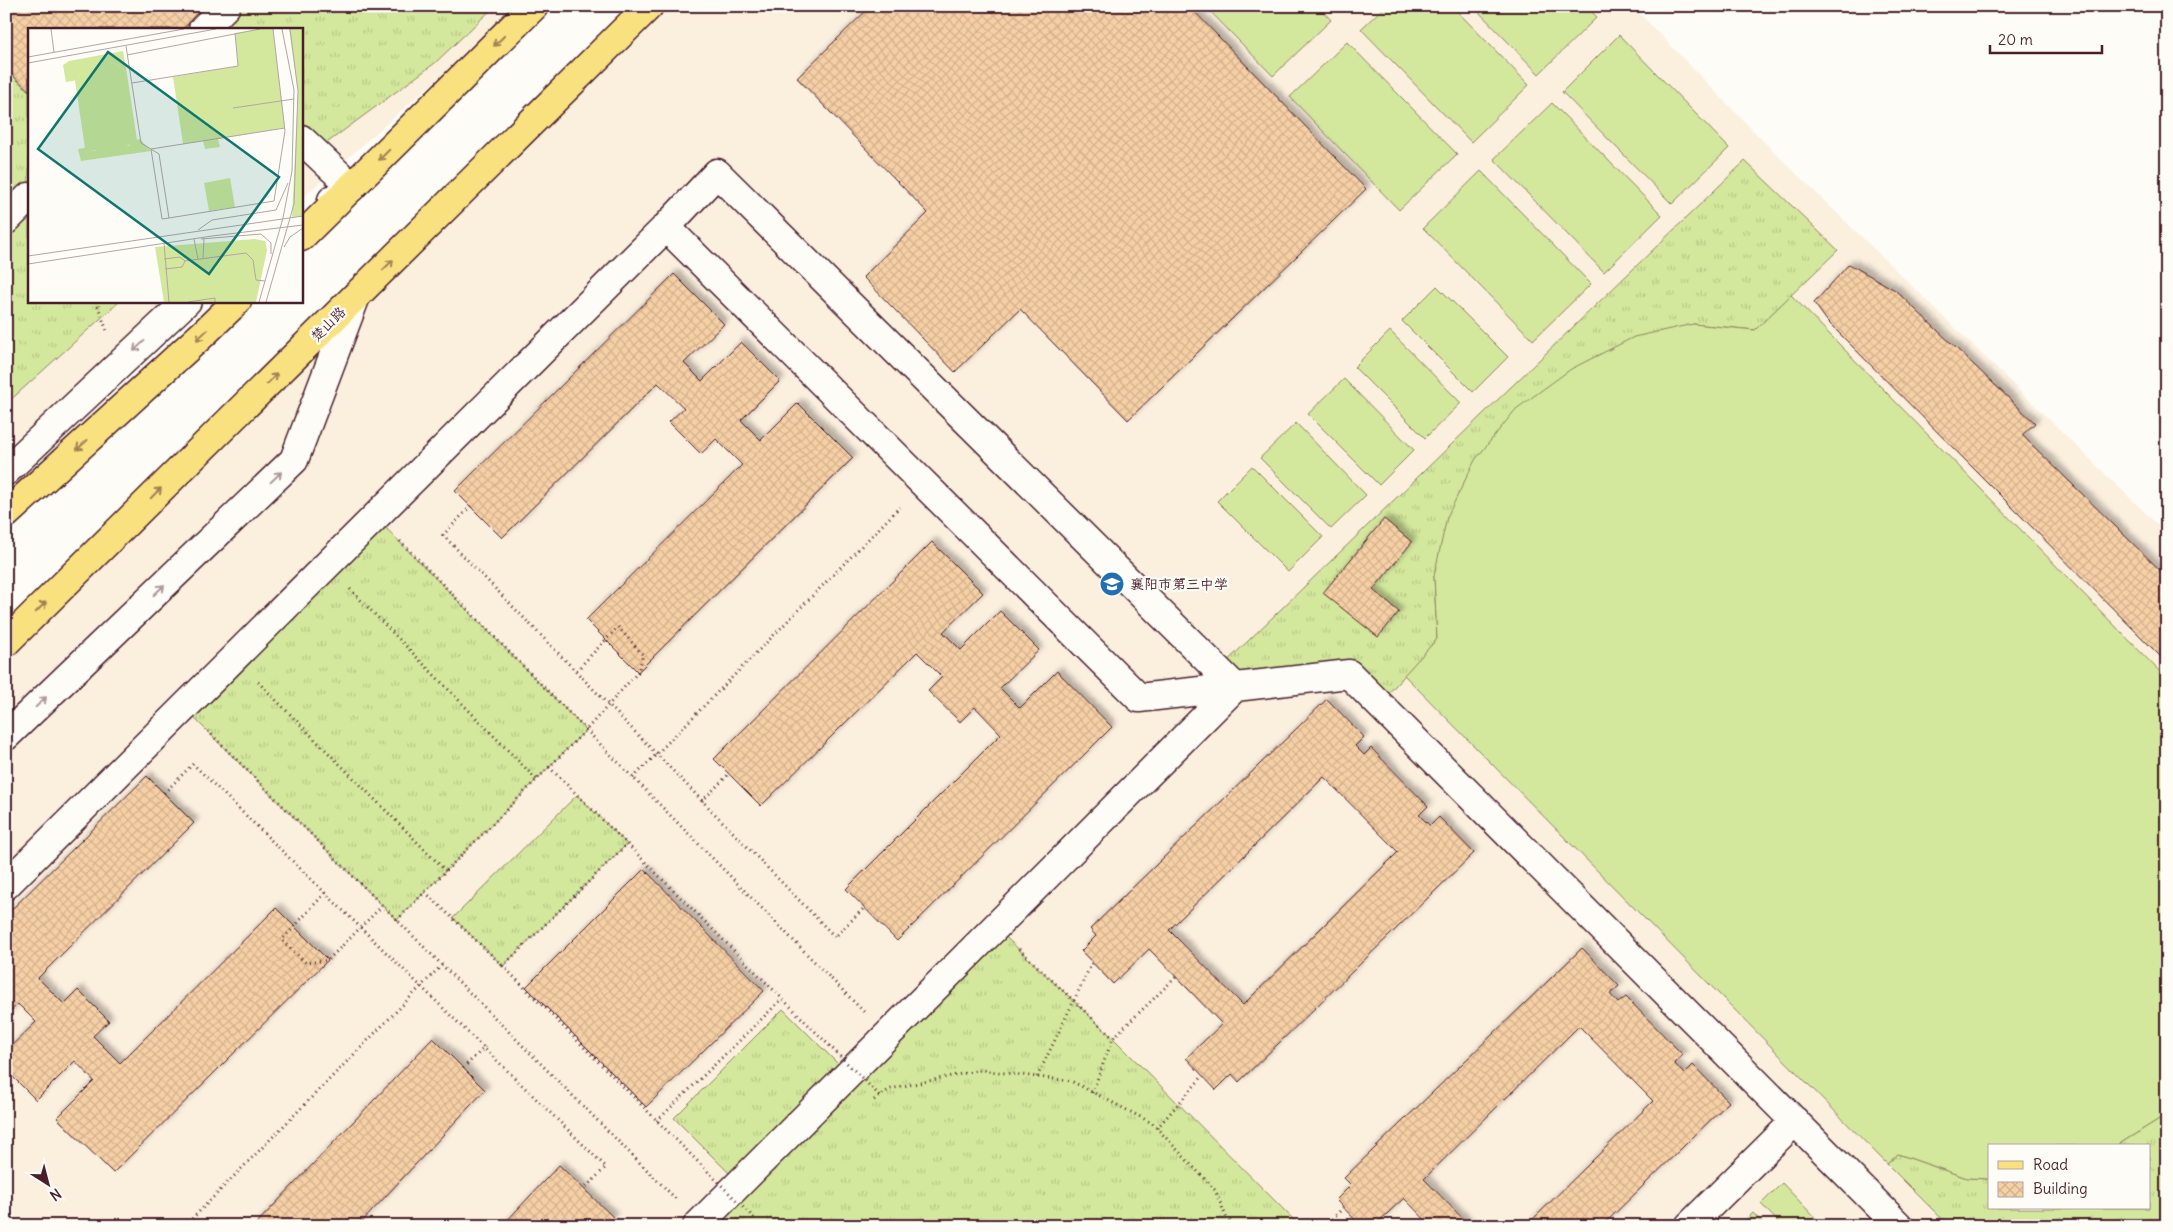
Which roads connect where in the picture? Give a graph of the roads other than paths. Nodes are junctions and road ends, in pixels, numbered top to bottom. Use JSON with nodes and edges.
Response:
{"nodes":[{"id":1,"x":226,"y":6,"type":"edge"},
{"id":2,"x":534,"y":6,"type":"edge"},
{"id":3,"x":649,"y":6,"type":"edge"},
{"id":4,"x":204,"y":28,"type":"edge"},
{"id":5,"x":302,"y":140,"type":"edge"},
{"id":6,"x":352,"y":188,"type":"junction"},
{"id":7,"x":28,"y":198,"type":"edge"},
{"id":8,"x":302,"y":219,"type":"edge"},
{"id":9,"x":6,"y":220,"type":"edge"},
{"id":10,"x":666,"y":227,"type":"junction"},
{"id":11,"x":302,"y":236,"type":"edge"},
{"id":12,"x":356,"y":296,"type":"junction"},
{"id":13,"x":186,"y":302,"type":"edge"},
{"id":14,"x":236,"y":302,"type":"edge"},
{"id":15,"x":6,"y":471,"type":"edge"},
{"id":16,"x":6,"y":514,"type":"edge"},
{"id":17,"x":6,"y":642,"type":"edge"},
{"id":18,"x":1235,"y":687,"type":"junction"},
{"id":19,"x":6,"y":736,"type":"edge"},
{"id":20,"x":6,"y":885,"type":"edge"},
{"id":21,"x":1795,"y":1121,"type":"junction"},
{"id":22,"x":698,"y":1224,"type":"edge"},
{"id":23,"x":1689,"y":1226,"type":"edge"},
{"id":24,"x":1900,"y":1226,"type":"edge"}],
"edges":[{"from":1,"to":4,"type":"street"},
{"from":2,"to":6,"type":"main road","one_way":true},
{"from":12,"to":3,"type":"main road","name":"楚山路","one_way":true},
{"from":5,"to":6,"type":"street"},
{"from":6,"to":8,"type":"street"},
{"from":6,"to":11,"type":"main road"},
{"from":7,"to":9,"type":"street"},
{"from":10,"to":18,"type":"street"},
{"from":10,"to":18,"type":"street"},
{"from":10,"to":20,"type":"street"},
{"from":17,"to":12,"type":"main road","name":"楚山路","one_way":true},
{"from":19,"to":12,"type":"street","one_way":true},
{"from":13,"to":15,"type":"street","one_way":true},
{"from":14,"to":16,"type":"main road","one_way":true},
{"from":18,"to":21,"type":"street"},
{"from":18,"to":22,"type":"street"},
{"from":21,"to":23,"type":"street"},
{"from":21,"to":24,"type":"street"}]}
